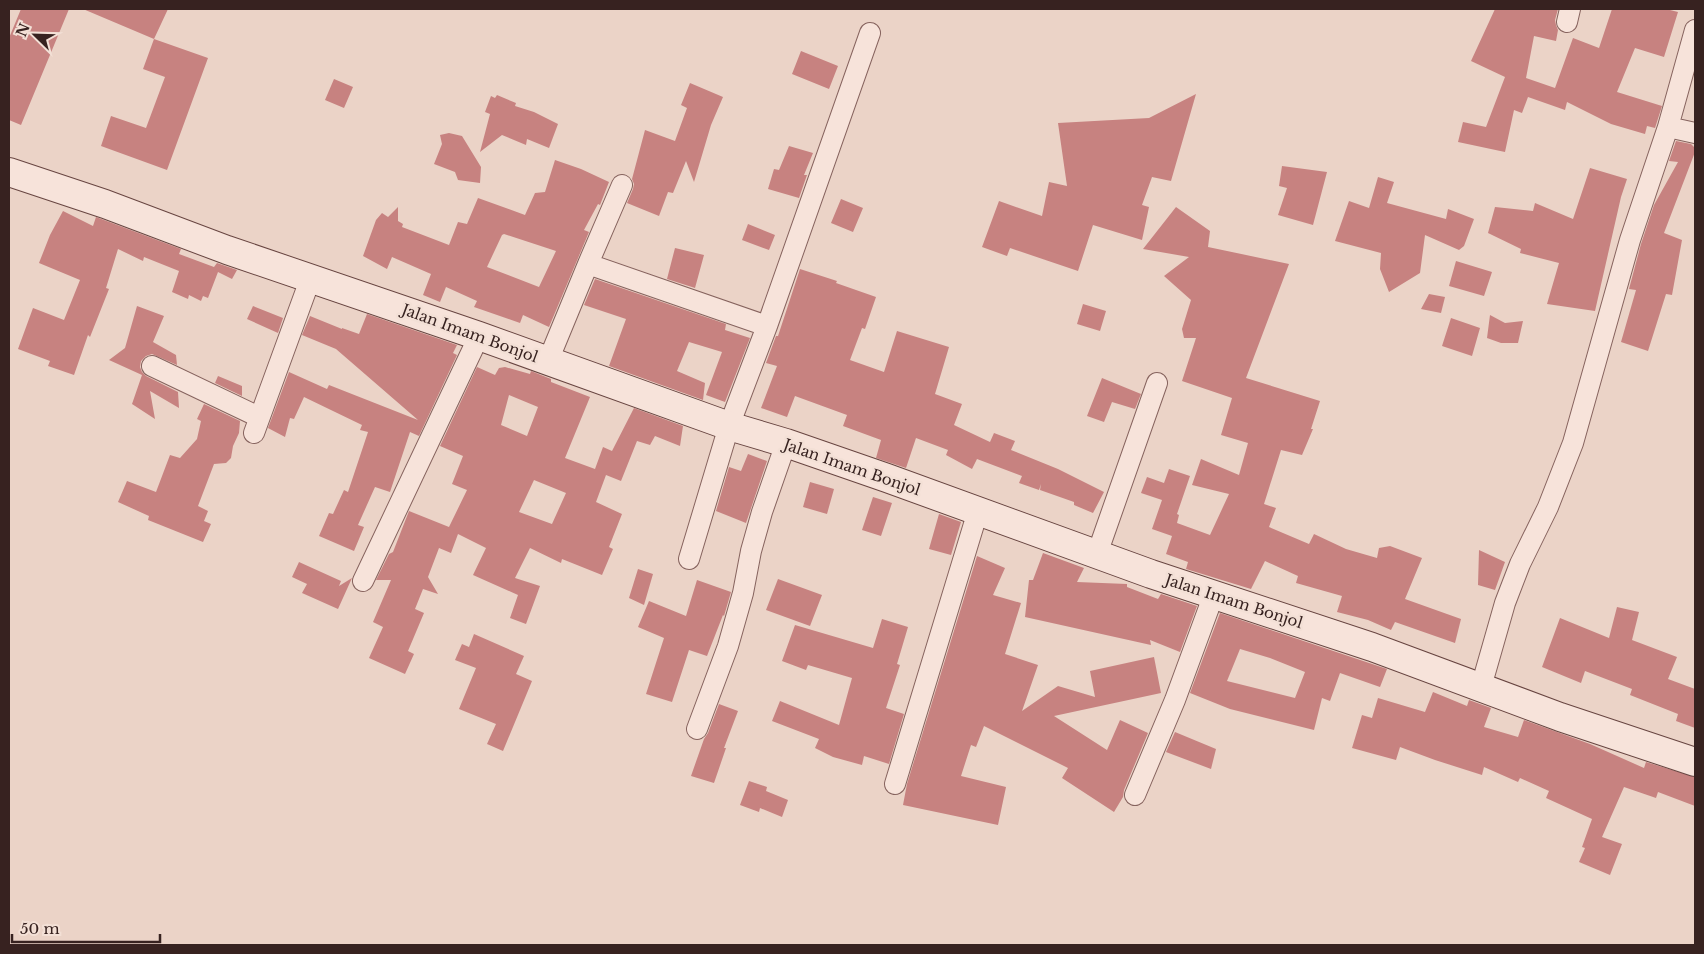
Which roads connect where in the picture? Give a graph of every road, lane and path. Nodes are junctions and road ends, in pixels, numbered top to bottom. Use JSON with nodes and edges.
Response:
{"nodes":[{"id":1,"x":1695,"y":30,"type":"edge"},
{"id":2,"x":870,"y":32,"type":"dead end"},
{"id":3,"x":1668,"y":127,"type":"junction"},
{"id":4,"x":1695,"y":133,"type":"edge"},
{"id":5,"x":9,"y":172,"type":"edge"},
{"id":6,"x":622,"y":184,"type":"dead end"},
{"id":7,"x":588,"y":264,"type":"junction"},
{"id":8,"x":311,"y":277,"type":"junction"},
{"id":9,"x":767,"y":326,"type":"junction"},
{"id":10,"x":479,"y":336,"type":"junction"},
{"id":11,"x":548,"y":361,"type":"junction"},
{"id":12,"x":152,"y":366,"type":"dead end"},
{"id":13,"x":1157,"y":383,"type":"dead end"},
{"id":14,"x":729,"y":426,"type":"junction"},
{"id":15,"x":786,"y":443,"type":"junction"},
{"id":16,"x":978,"y":511,"type":"junction"},
{"id":17,"x":1097,"y":554,"type":"junction"},
{"id":18,"x":689,"y":559,"type":"dead end"},
{"id":19,"x":363,"y":581,"type":"dead end"},
{"id":20,"x":1214,"y":594,"type":"junction"},
{"id":21,"x":1481,"y":687,"type":"junction"},
{"id":22,"x":697,"y":730,"type":"dead end"},
{"id":23,"x":1695,"y":762,"type":"edge"},
{"id":24,"x":895,"y":784,"type":"dead end"},
{"id":25,"x":1135,"y":795,"type":"dead end"}],
"edges":[{"from":1,"to":3,"type":"street"},
{"from":2,"to":9,"type":"street"},
{"from":3,"to":4,"type":"street"},
{"from":3,"to":21,"type":"street"},
{"from":5,"to":8,"type":"main road","name":"Jalan Imam Bonjol"},
{"from":6,"to":7,"type":"street"},
{"from":7,"to":9,"type":"street"},
{"from":7,"to":11,"type":"street"},
{"from":8,"to":10,"type":"main road","name":"Jalan Imam Bonjol"},
{"from":8,"to":12,"type":"street"},
{"from":9,"to":14,"type":"street"},
{"from":10,"to":11,"type":"main road","name":"Jalan Imam Bonjol"},
{"from":10,"to":19,"type":"street"},
{"from":11,"to":14,"type":"main road","name":"Jalan Imam Bonjol"},
{"from":13,"to":17,"type":"street"},
{"from":14,"to":15,"type":"main road","name":"Jalan Imam Bonjol"},
{"from":14,"to":18,"type":"street"},
{"from":15,"to":16,"type":"main road","name":"Jalan Imam Bonjol"},
{"from":15,"to":22,"type":"street"},
{"from":16,"to":17,"type":"main road","name":"Jalan Imam Bonjol"},
{"from":16,"to":24,"type":"street"},
{"from":17,"to":20,"type":"main road","name":"Jalan Imam Bonjol"},
{"from":20,"to":21,"type":"main road","name":"Jalan Imam Bonjol"},
{"from":20,"to":25,"type":"street"},
{"from":21,"to":23,"type":"main road","name":"Jalan Imam Bonjol"}]}
